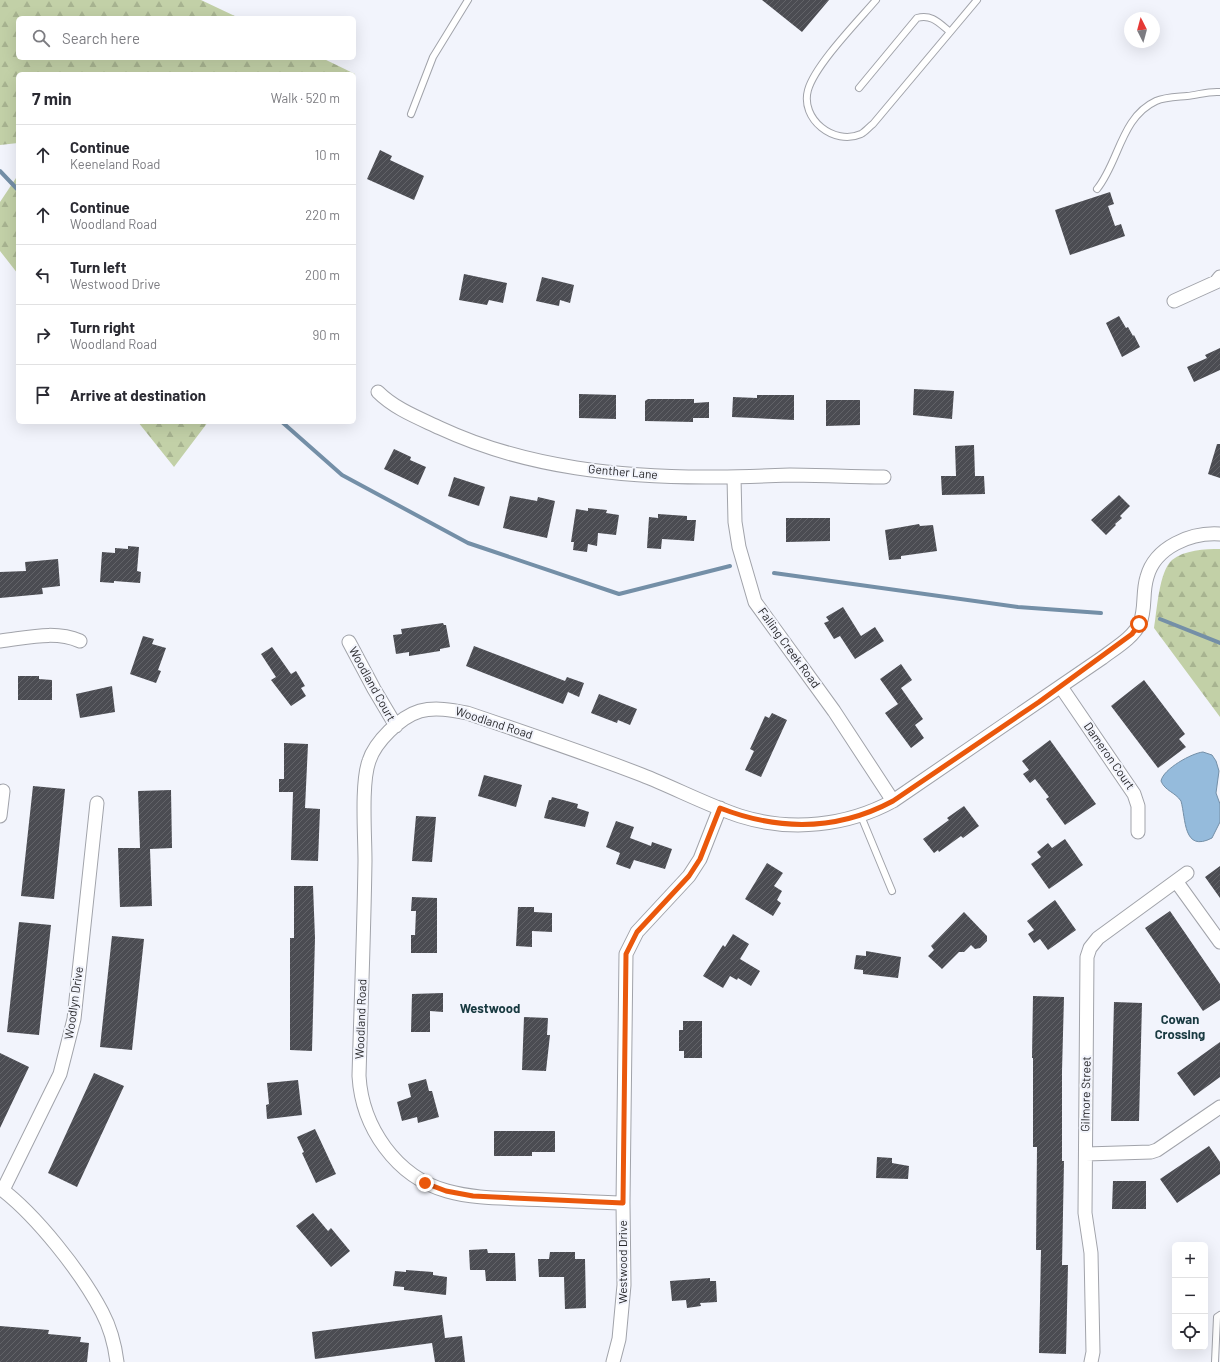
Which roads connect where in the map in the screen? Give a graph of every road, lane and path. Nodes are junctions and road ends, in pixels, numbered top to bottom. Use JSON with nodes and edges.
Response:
{"nodes":[{"id":1,"x":468,"y":0,"type":"edge"},
{"id":2,"x":876,"y":0,"type":"edge"},
{"id":3,"x":977,"y":0,"type":"edge"},
{"id":4,"x":950,"y":32,"type":"junction"},
{"id":5,"x":859,"y":88,"type":"dead end"},
{"id":6,"x":1220,"y":92,"type":"edge"},
{"id":7,"x":411,"y":114,"type":"dead end"},
{"id":8,"x":1097,"y":189,"type":"dead end"},
{"id":9,"x":1220,"y":277,"type":"edge"},
{"id":10,"x":1174,"y":301,"type":"dead end"},
{"id":11,"x":378,"y":392,"type":"dead end"},
{"id":12,"x":734,"y":477,"type":"junction"},
{"id":13,"x":884,"y":477,"type":"dead end"},
{"id":14,"x":1220,"y":534,"type":"edge"},
{"id":15,"x":0,"y":641,"type":"edge"},
{"id":16,"x":80,"y":641,"type":"dead end"},
{"id":17,"x":349,"y":642,"type":"dead end"},
{"id":18,"x":1061,"y":687,"type":"junction"},
{"id":19,"x":396,"y":726,"type":"junction"},
{"id":20,"x":2,"y":790,"type":"dead end"},
{"id":21,"x":893,"y":801,"type":"junction"},
{"id":22,"x":97,"y":803,"type":"dead end"},
{"id":23,"x":720,"y":808,"type":"junction"},
{"id":24,"x":0,"y":816,"type":"edge"},
{"id":25,"x":861,"y":816,"type":"junction"},
{"id":26,"x":1138,"y":832,"type":"dead end"},
{"id":27,"x":1187,"y":873,"type":"dead end"},
{"id":28,"x":1176,"y":881,"type":"junction"},
{"id":29,"x":892,"y":891,"type":"dead end"},
{"id":30,"x":1220,"y":942,"type":"edge"},
{"id":31,"x":1220,"y":1107,"type":"edge"},
{"id":32,"x":1086,"y":1154,"type":"junction"},
{"id":33,"x":2,"y":1189,"type":"edge"},
{"id":34,"x":623,"y":1203,"type":"junction"},
{"id":35,"x":1220,"y":1315,"type":"edge"},
{"id":36,"x":117,"y":1362,"type":"edge"},
{"id":37,"x":613,"y":1362,"type":"edge"},
{"id":38,"x":1091,"y":1362,"type":"edge"},
{"id":39,"x":1215,"y":1362,"type":"edge"}],
"edges":[{"from":1,"to":7,"type":"lane"},
{"from":2,"to":4,"type":"lane"},
{"from":3,"to":4,"type":"lane"},
{"from":4,"to":5,"type":"lane"},
{"from":6,"to":8,"type":"lane"},
{"from":9,"to":10,"type":"street"},
{"from":11,"to":12,"type":"street","name":"Genther Lane"},
{"from":12,"to":13,"type":"street","name":"Genther Lane"},
{"from":12,"to":21,"type":"street","name":"Falling Creek Road"},
{"from":14,"to":18,"type":"street","name":"Woodland Road"},
{"from":15,"to":16,"type":"street"},
{"from":17,"to":19,"type":"street","name":"Woodland Court"},
{"from":18,"to":21,"type":"street","name":"Woodland Road"},
{"from":18,"to":26,"type":"street","name":"Dameron Court"},
{"from":19,"to":23,"type":"street","name":"Woodland Road"},
{"from":19,"to":34,"type":"street","name":"Woodland Road"},
{"from":20,"to":24,"type":"street"},
{"from":21,"to":25,"type":"street","name":"Woodland Road"},
{"from":22,"to":33,"type":"street","name":"Woodlyn Drive"},
{"from":23,"to":25,"type":"street","name":"Woodland Road"},
{"from":23,"to":34,"type":"street","name":"Westwood Drive"},
{"from":25,"to":29,"type":"lane"},
{"from":27,"to":28,"type":"street","name":"Gilmore Street"},
{"from":28,"to":30,"type":"street"},
{"from":28,"to":32,"type":"street","name":"Gilmore Street"},
{"from":31,"to":32,"type":"street"},
{"from":32,"to":38,"type":"street","name":"Gilmore Street"},
{"from":33,"to":36,"type":"street","name":"Woodlyn Drive"},
{"from":34,"to":37,"type":"street","name":"Westwood Drive"},
{"from":35,"to":39,"type":"lane"}]}
